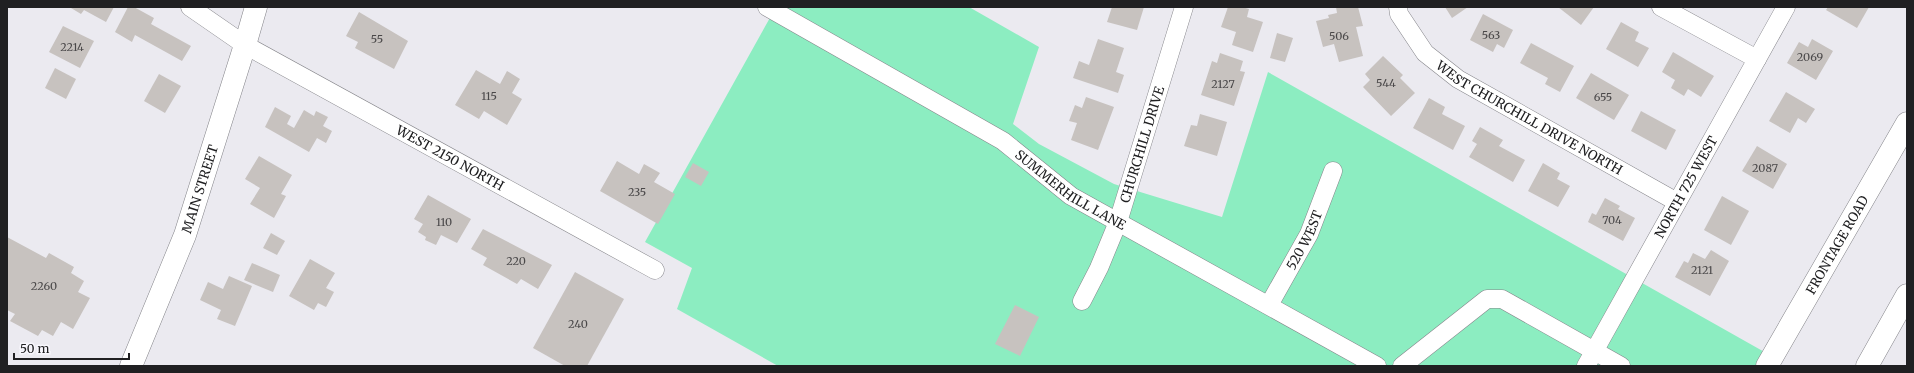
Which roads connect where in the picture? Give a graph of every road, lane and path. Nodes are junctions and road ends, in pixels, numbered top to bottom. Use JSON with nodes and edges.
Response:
{"nodes":[{"id":1,"x":190,"y":7,"type":"edge"},
{"id":2,"x":256,"y":7,"type":"edge"},
{"id":3,"x":767,"y":7,"type":"edge"},
{"id":4,"x":1184,"y":7,"type":"edge"},
{"id":5,"x":1661,"y":7,"type":"edge"},
{"id":6,"x":1786,"y":7,"type":"edge"},
{"id":7,"x":1398,"y":10,"type":"edge"},
{"id":8,"x":245,"y":45,"type":"junction"},
{"id":9,"x":1757,"y":59,"type":"junction"},
{"id":10,"x":1907,"y":123,"type":"edge"},
{"id":11,"x":1333,"y":171,"type":"dead end"},
{"id":12,"x":1677,"y":202,"type":"junction"},
{"id":13,"x":1118,"y":222,"type":"junction"},
{"id":14,"x":655,"y":270,"type":"dead end"},
{"id":15,"x":1907,"y":295,"type":"edge"},
{"id":16,"x":1082,"y":301,"type":"dead end"},
{"id":17,"x":1269,"y":305,"type":"junction"},
{"id":18,"x":1594,"y":350,"type":"junction"},
{"id":19,"x":131,"y":366,"type":"edge"},
{"id":20,"x":1377,"y":366,"type":"edge"},
{"id":21,"x":1402,"y":366,"type":"edge"},
{"id":22,"x":1586,"y":366,"type":"edge"},
{"id":23,"x":1621,"y":366,"type":"edge"},
{"id":24,"x":1767,"y":366,"type":"edge"},
{"id":25,"x":1867,"y":366,"type":"edge"}],
"edges":[{"from":1,"to":8,"type":"street","name":"WEST 2150 NORTH"},
{"from":2,"to":8,"type":"main road","name":"MAIN STREET"},
{"from":3,"to":13,"type":"street","name":"SUMMERHILL LANE"},
{"from":4,"to":13,"type":"street","name":"CHURCHILL DRIVE"},
{"from":5,"to":9,"type":"street"},
{"from":6,"to":9,"type":"street","name":"NORTH 725 WEST"},
{"from":7,"to":12,"type":"street","name":"WEST CHURCHILL DRIVE NORTH"},
{"from":8,"to":14,"type":"street","name":"WEST 2150 NORTH"},
{"from":8,"to":19,"type":"main road","name":"MAIN STREET"},
{"from":9,"to":12,"type":"street","name":"NORTH 725 WEST"},
{"from":10,"to":24,"type":"main road","name":"FRONTAGE ROAD"},
{"from":11,"to":17,"type":"street","name":"520 WEST"},
{"from":12,"to":18,"type":"street","name":"NORTH 725 WEST"},
{"from":13,"to":16,"type":"street","name":"CHURCHILL DRIVE"},
{"from":13,"to":17,"type":"street","name":"SUMMERHILL LANE"},
{"from":15,"to":25,"type":"main road"},
{"from":17,"to":20,"type":"street","name":"SUMMERHILL LANE"},
{"from":18,"to":21,"type":"street"},
{"from":18,"to":22,"type":"street","name":"NORTH 725 WEST"},
{"from":18,"to":23,"type":"street"}]}
